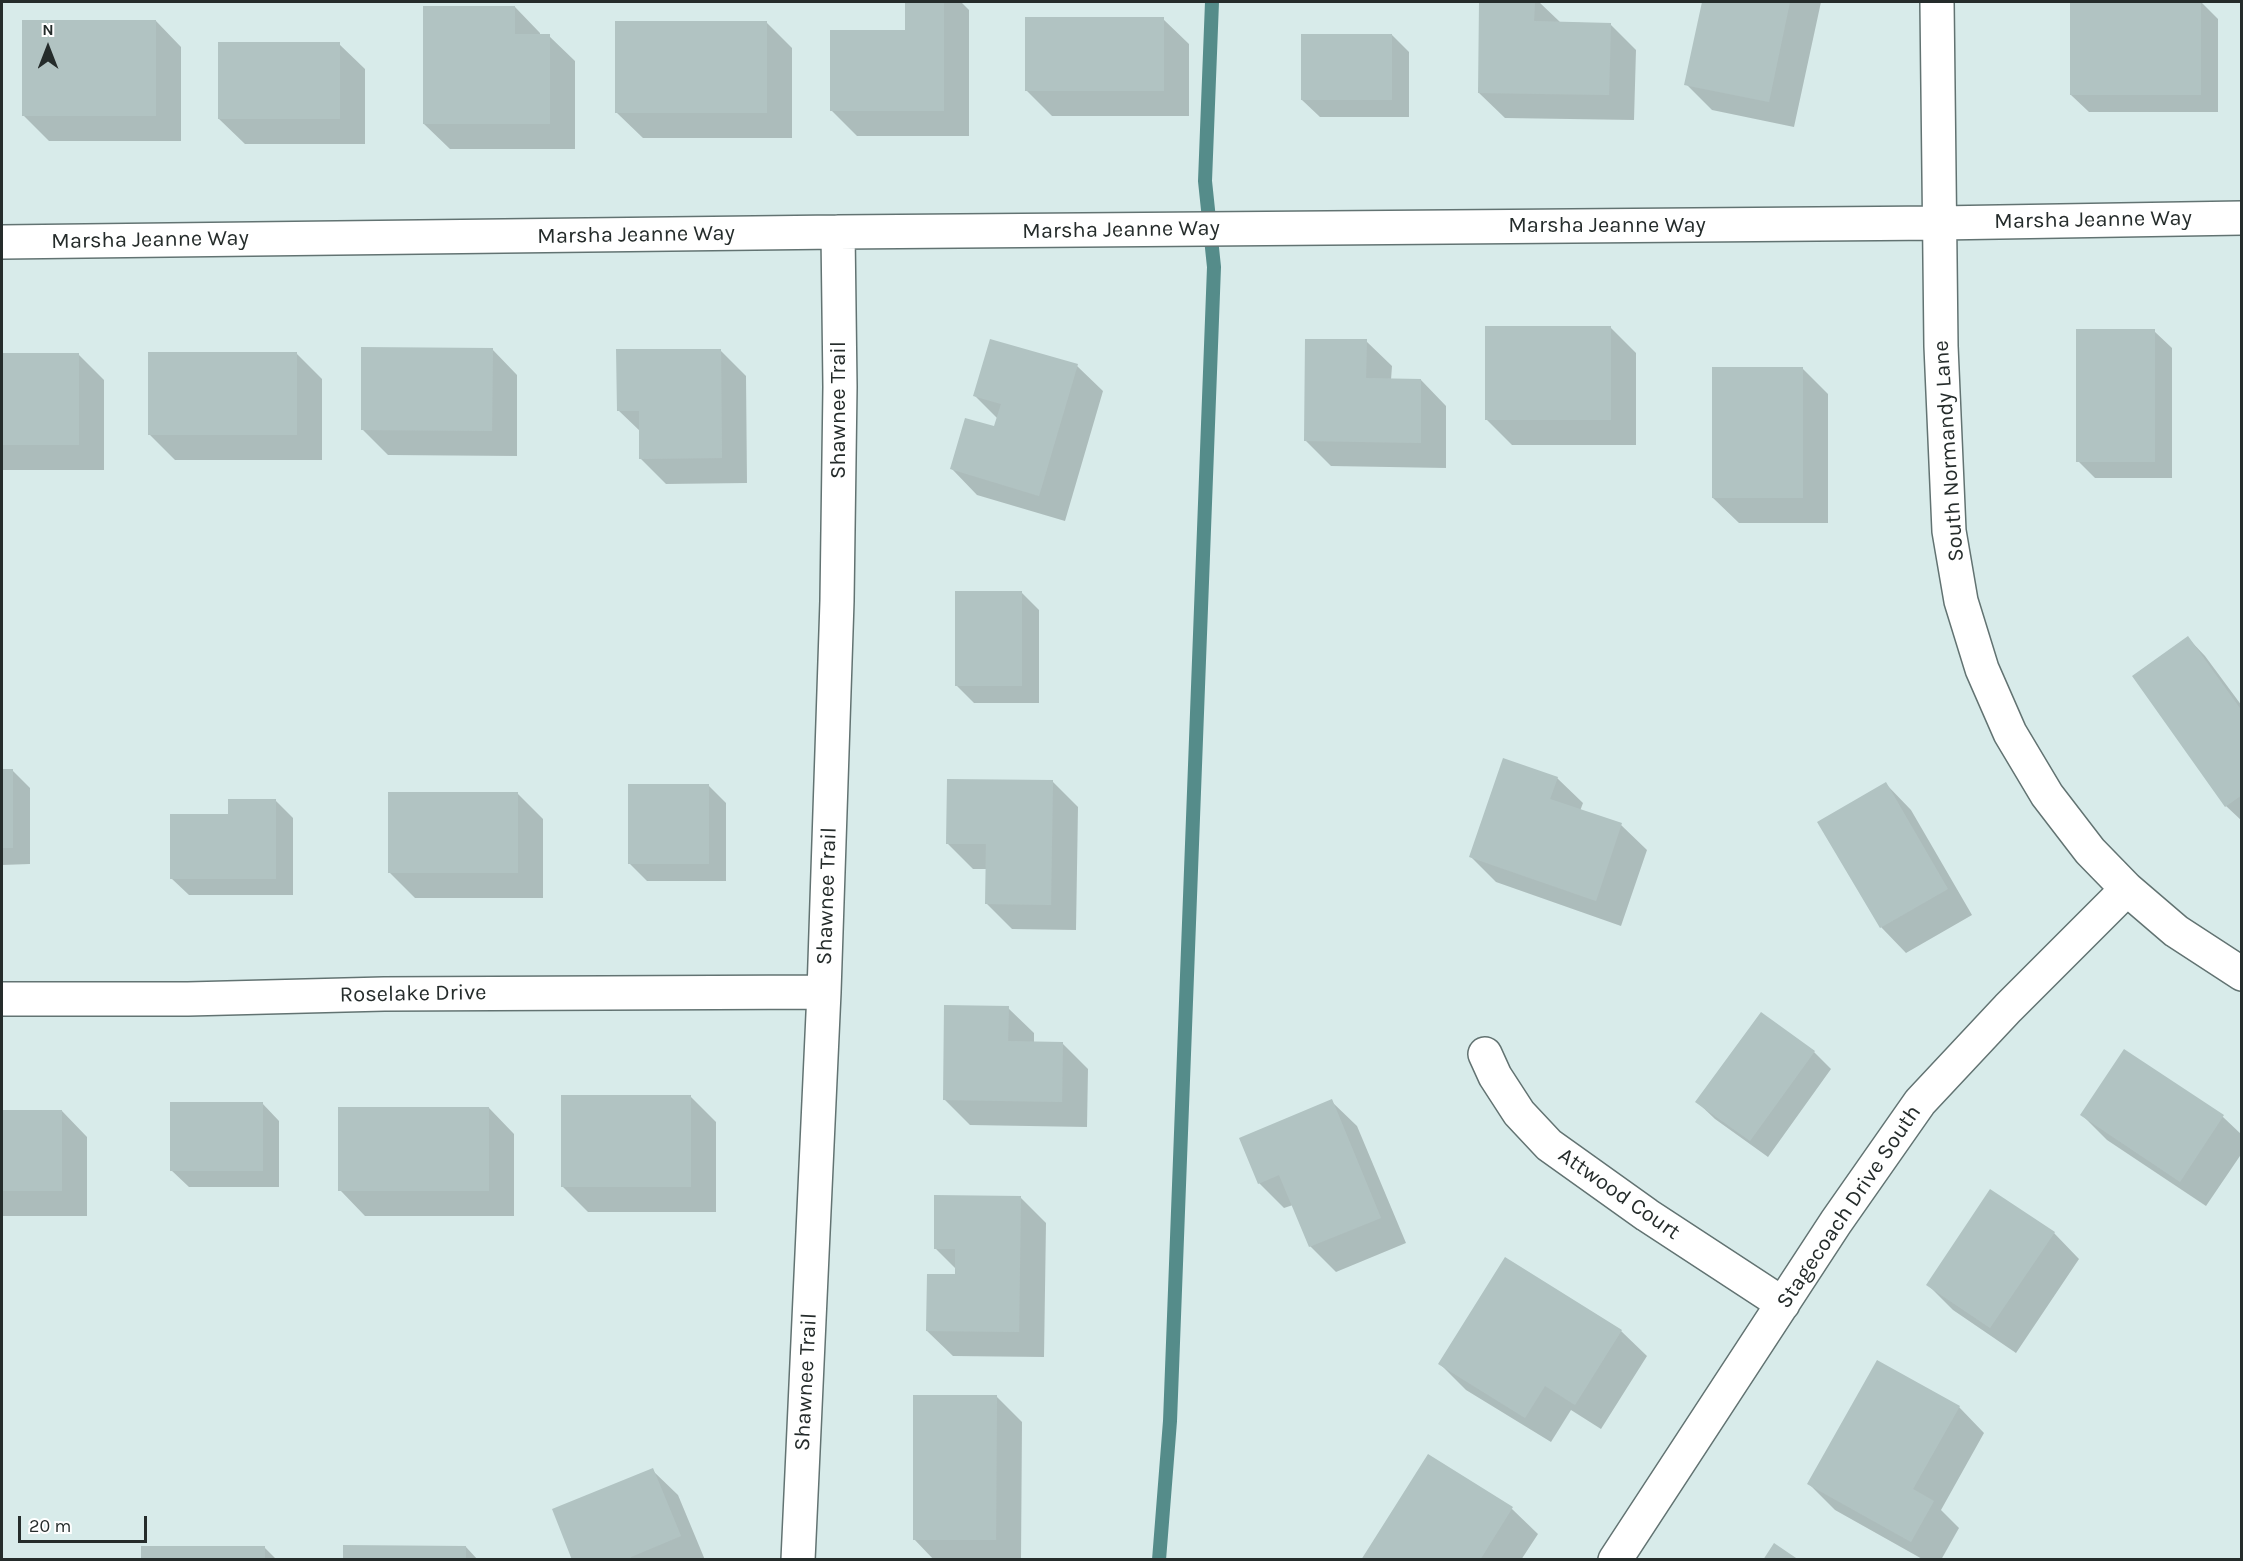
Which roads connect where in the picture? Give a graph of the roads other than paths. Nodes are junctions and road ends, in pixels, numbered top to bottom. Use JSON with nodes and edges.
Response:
{"nodes":[{"id":1,"x":1937,"y":2,"type":"edge"},
{"id":2,"x":2241,"y":218,"type":"edge"},
{"id":3,"x":1939,"y":223,"type":"junction"},
{"id":4,"x":838,"y":232,"type":"junction"},
{"id":5,"x":2,"y":242,"type":"edge"},
{"id":6,"x":2127,"y":889,"type":"junction"},
{"id":7,"x":2241,"y":974,"type":"edge"},
{"id":8,"x":824,"y":992,"type":"junction"},
{"id":9,"x":2,"y":999,"type":"edge"},
{"id":10,"x":1485,"y":1054,"type":"dead end"},
{"id":11,"x":1783,"y":1304,"type":"junction"},
{"id":12,"x":798,"y":1560,"type":"edge"},
{"id":13,"x":1615,"y":1560,"type":"edge"}],
"edges":[{"from":1,"to":3,"type":"street","name":"South Normandy Lane"},
{"from":2,"to":3,"type":"street","name":"Marsha Jeanne Way"},
{"from":3,"to":4,"type":"street","name":"Marsha Jeanne Way"},
{"from":3,"to":6,"type":"street","name":"South Normandy Lane"},
{"from":4,"to":5,"type":"street","name":"Marsha Jeanne Way"},
{"from":4,"to":8,"type":"street","name":"Shawnee Trail"},
{"from":6,"to":7,"type":"street","name":"South Normandy Lane"},
{"from":6,"to":11,"type":"street","name":"Stagecoach Drive South"},
{"from":8,"to":9,"type":"street","name":"Roselake Drive"},
{"from":8,"to":12,"type":"street","name":"Shawnee Trail"},
{"from":10,"to":11,"type":"street","name":"Attwood Court"},
{"from":11,"to":13,"type":"street","name":"Stagecoach Drive South"}]}
